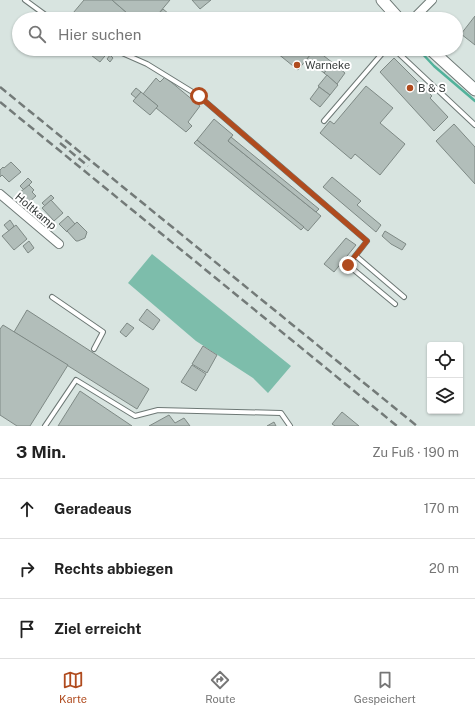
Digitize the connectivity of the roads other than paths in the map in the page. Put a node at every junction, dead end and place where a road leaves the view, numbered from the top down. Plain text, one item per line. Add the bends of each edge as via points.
1 (25, 0) edge
2 (382, 0) edge
3 (432, 0) edge
4 (41, 12) edge
5 (393, 12) edge
6 (420, 12) edge
7 (128, 56) edge
8 (380, 56) edge
9 (401, 56) edge
10 (438, 56) edge
11 (475, 90) edge
12 (324, 121) dead end
13 (475, 125) edge
14 (0, 194) edge
15 (59, 244) dead end
16 (356, 256) junction
17 (52, 297) dead end
18 (404, 297) dead end
19 (396, 304) dead end
20 (94, 349) dead end
21 (45, 426) edge
22 (290, 426) edge

1 - 4 lane
2 - 5 main road
3 - 6 street
7 - 16 lane via 147,64 199,96 367,241
8 - 12 lane
9 - 13 lane
10 - 11 main road
14 - 15 street, Holtkamp
16 - 18 lane
16 - 19 lane via 348,265
17 - 20 lane via 103,332
21 - 22 lane via 76,380 135,416 158,410 281,413

